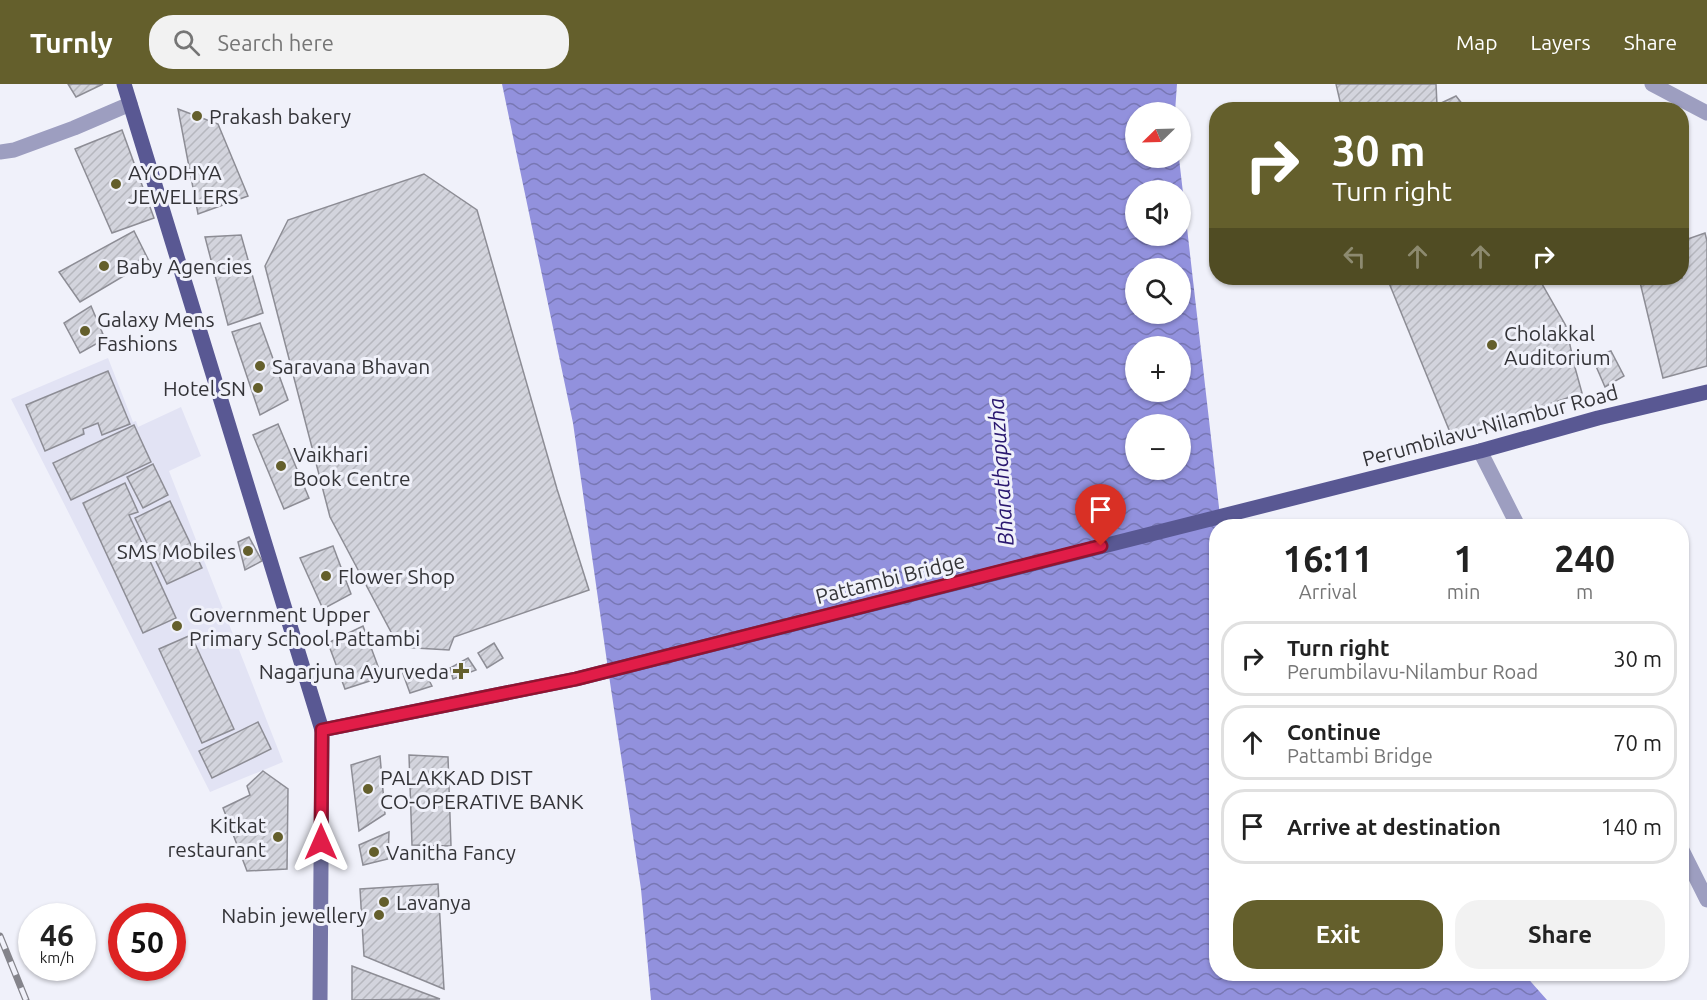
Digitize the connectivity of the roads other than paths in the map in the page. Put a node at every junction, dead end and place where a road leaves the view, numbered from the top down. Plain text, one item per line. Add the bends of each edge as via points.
1 (124, 84) edge
2 (1652, 84) edge
3 (1687, 102) edge
4 (1689, 103) edge
5 (130, 104) junction
6 (1707, 112) edge
7 (0, 153) edge
8 (1707, 392) edge
9 (1480, 451) junction
10 (1284, 500) joint
11 (1514, 519) edge
12 (322, 730) junction
13 (1689, 863) edge
14 (1707, 900) edge
15 (320, 1000) edge

1 - 5 main road
2 - 3 street
4 - 6 street
5 - 7 street
5 - 12 main road
8 - 9 main road, Perumbilavu-Nilambur Road
9 - 10 main road, Perumbilavu-Nilambur Road
9 - 11 street
10 - 12 main road, Pattambi Bridge via 576,679
12 - 15 main road
13 - 14 street

